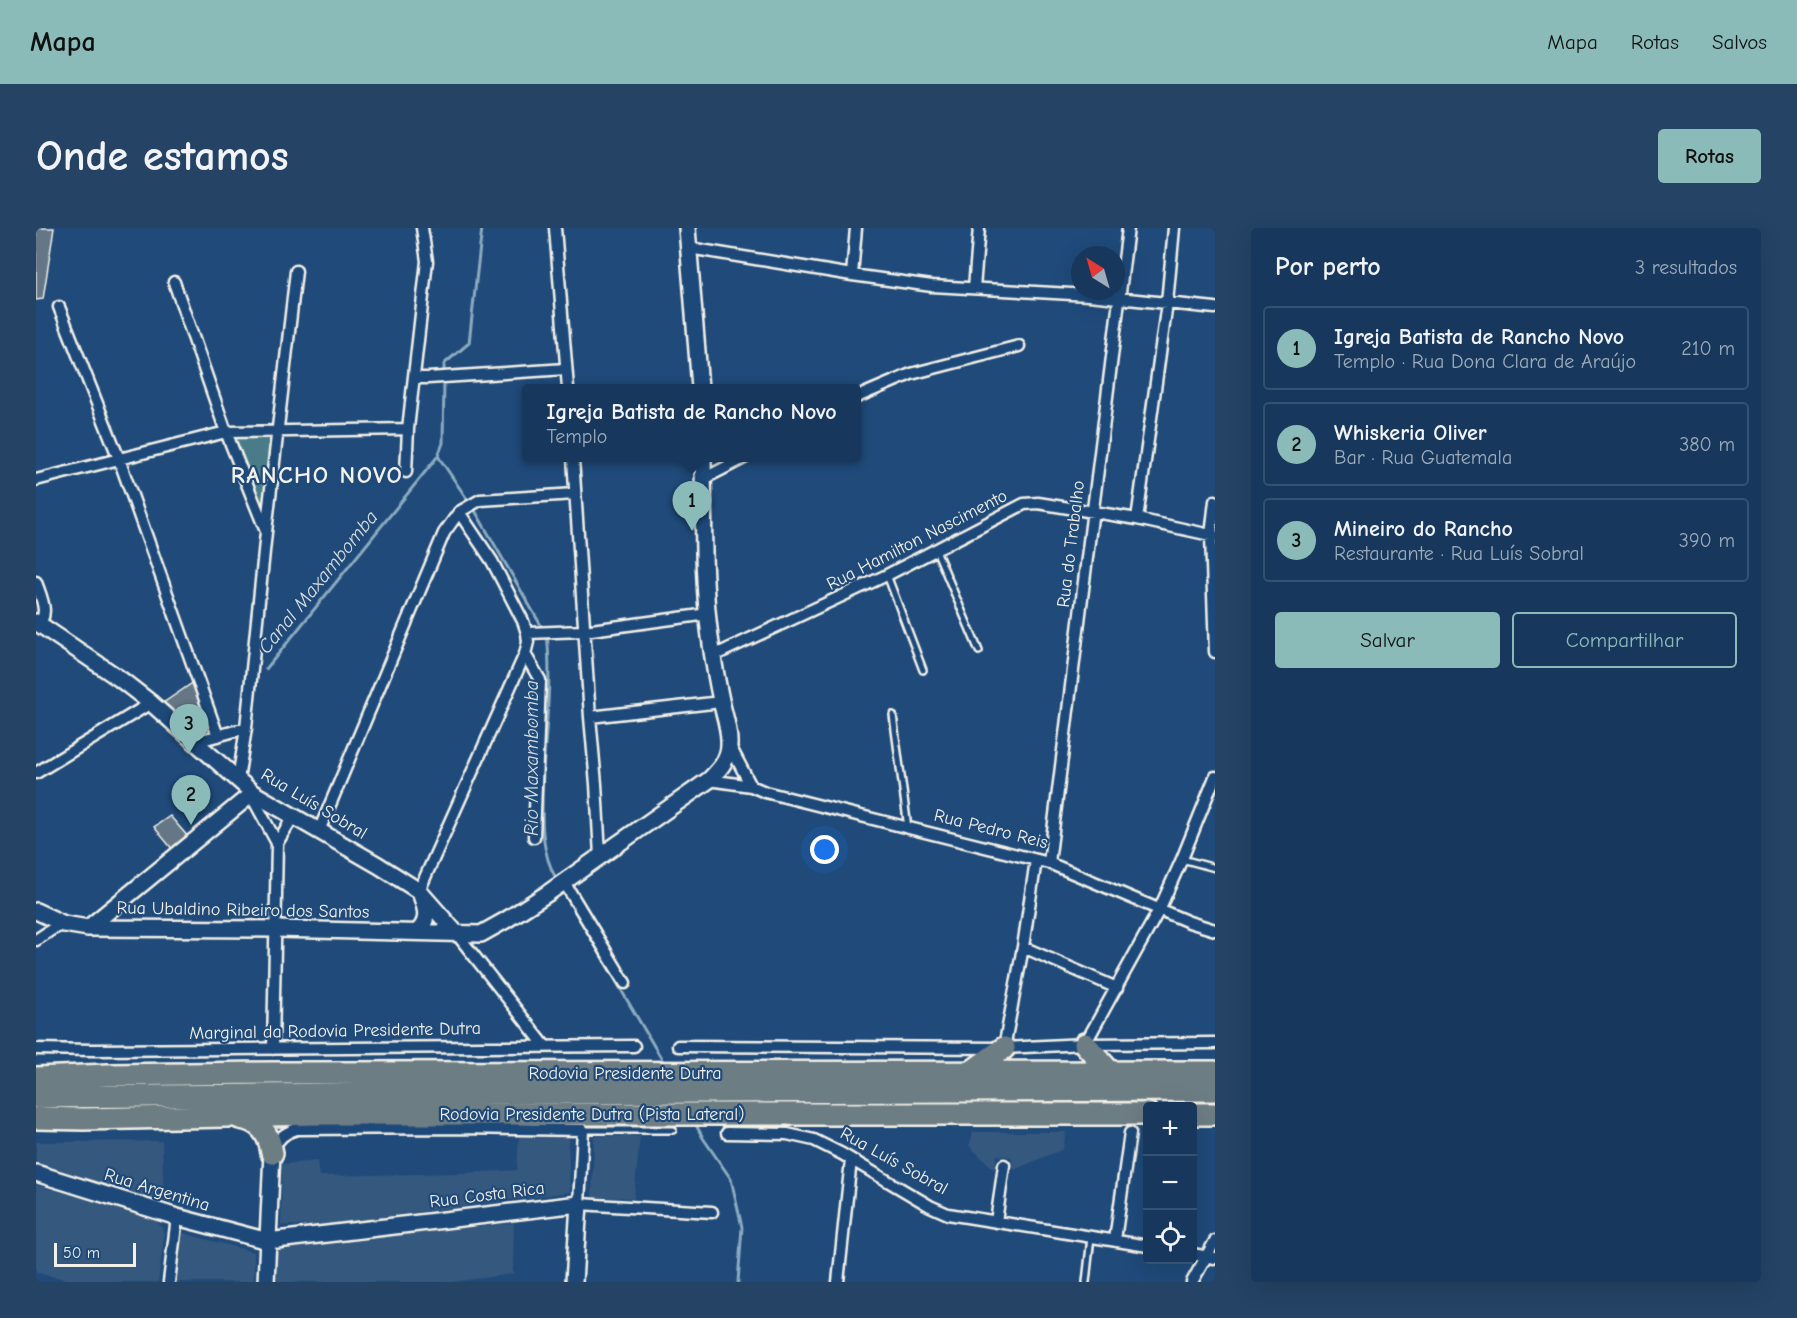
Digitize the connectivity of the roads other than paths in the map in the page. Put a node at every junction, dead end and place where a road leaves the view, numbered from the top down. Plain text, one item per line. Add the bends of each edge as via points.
1 (422, 228) edge
2 (555, 228) edge
3 (687, 228) edge
4 (856, 228) edge
5 (979, 228) edge
6 (1128, 228) edge
7 (1174, 228) edge
8 (689, 248) junction
9 (1125, 254) edge
10 (296, 271) dead end
11 (852, 275) junction
12 (174, 282) dead end
13 (974, 288) junction
14 (1071, 294) edge
15 (1125, 298) edge
16 (1120, 300) edge
17 (1167, 303) junction
18 (59, 307) dead end
19 (1215, 308) edge
20 (1019, 346) dead end
21 (566, 369) junction
22 (414, 378) junction
23 (568, 384) edge
24 (700, 384) edge
25 (861, 395) edge
26 (408, 429) junction
27 (278, 430) junction
28 (226, 432) junction
29 (119, 459) junction
30 (573, 462) edge
31 (703, 462) edge
32 (736, 462) edge
33 (406, 472) dead end
34 (703, 479) junction
35 (36, 480) edge
36 (575, 494) junction
37 (1215, 501) edge
38 (462, 511) junction
39 (1092, 512) junction
40 (1137, 519) junction
41 (266, 532) junction
42 (1213, 536) edge
43 (936, 550) junction
44 (887, 575) junction
45 (36, 582) edge
46 (708, 614) junction
47 (37, 624) edge
48 (584, 631) junction
49 (527, 633) junction
50 (980, 651) dead end
51 (1215, 652) edge
52 (525, 654) junction
53 (713, 656) junction
54 (923, 670) dead end
55 (721, 702) junction
56 (151, 703) junction
57 (892, 715) dead end
58 (590, 717) junction
59 (246, 728) junction
60 (218, 736) junction
61 (195, 742) junction
62 (729, 746) junction
63 (36, 773) edge
64 (1215, 777) edge
65 (238, 780) junction
66 (709, 780) junction
67 (751, 786) junction
68 (252, 794) junction
69 (293, 817) junction
70 (908, 828) junction
71 (319, 831) junction
72 (534, 837) dead end
73 (277, 843) junction
74 (600, 856) junction
75 (1182, 859) junction
76 (1036, 860) junction
77 (1049, 863) junction
78 (1215, 868) edge
79 (563, 882) junction
80 (419, 891) junction
81 (1159, 910) junction
82 (36, 911) edge
83 (64, 924) junction
84 (88, 928) junction
85 (275, 929) junction
86 (1215, 930) edge
87 (417, 932) junction
88 (456, 933) junction
89 (36, 940) edge
90 (1023, 947) junction
91 (625, 983) dead end
92 (1117, 988) junction
93 (1215, 1043) edge
94 (1085, 1044) junction
95 (545, 1046) junction
96 (634, 1046) dead end
97 (678, 1046) dead end
98 (273, 1048) junction
99 (1004, 1048) junction
100 (36, 1049) edge
101 (36, 1068) edge
102 (970, 1072) junction
103 (1110, 1072) junction
104 (1215, 1072) edge
105 (108, 1075) junction
106 (36, 1078) edge
107 (652, 1083) junction
108 (1215, 1090) edge
109 (36, 1097) edge
110 (1143, 1114) edge
111 (1197, 1114) edge
112 (1215, 1114) edge
113 (227, 1116) junction
114 (36, 1118) edge
115 (82, 1119) junction
116 (36, 1122) edge
117 (671, 1123) junction
118 (583, 1130) junction
119 (727, 1133) dead end
120 (1130, 1133) dead end
121 (272, 1154) junction
122 (851, 1160) junction
123 (1004, 1165) dead end
124 (36, 1173) edge
125 (579, 1204) junction
126 (712, 1212) dead end
127 (177, 1217) junction
128 (996, 1222) junction
129 (1091, 1237) junction
130 (1115, 1240) junction
131 (1215, 1240) edge
132 (268, 1242) junction
133 (1143, 1245) edge
134 (1210, 1257) edge
135 (169, 1282) edge
136 (266, 1282) edge
137 (574, 1282) edge
138 (838, 1282) edge
139 (1086, 1282) edge
140 (1192, 1282) edge

1 - 22 street via 427,261
2 - 21 street
3 - 8 main road
4 - 11 street
5 - 13 street
6 - 9 street, Rua do Trabalho
7 - 17 street
8 - 11 street
8 - 24 main road
10 - 27 street
11 - 13 street
12 - 28 street
13 - 14 street
15 - 17 street
16 - 39 street, Rua do Trabalho
17 - 19 street
17 - 40 street
18 - 29 street
20 - 25 street via 910,374
21 - 22 street
21 - 23 street
22 - 26 street
26 - 27 street
26 - 33 street
27 - 28 street
27 - 41 street
28 - 29 street
28 - 41 street
29 - 35 street
29 - 60 street
30 - 36 street
31 - 34 main road
32 - 34 street
34 - 46 main road
36 - 38 street via 480,500
36 - 48 street
37 - 42 street
38 - 49 street
38 - 71 street via 444,533
39 - 40 street, Rua Hamilton Nascimento
39 - 43 street, Rua Hamilton Nascimento via 1024,504
39 - 77 street, Rua do Trabalho
40 - 42 street, Rua Hamilton Nascimento
41 - 59 street
42 - 51 street
43 - 44 street, Rua Hamilton Nascimento
43 - 50 lane
44 - 53 street, Rua Hamilton Nascimento
44 - 54 lane
45 - 47 street via 44,610 44,619
46 - 48 street
46 - 53 main road
47 - 56 main road, Rua Luís Sobral
48 - 49 street
48 - 58 street
49 - 52 street
52 - 72 street via 540,680
52 - 80 street
53 - 55 main road
55 - 58 street
55 - 62 main road
56 - 61 main road, Rua Luís Sobral
56 - 63 street
57 - 70 lane
58 - 74 street
59 - 60 street
59 - 65 street
60 - 61 street
61 - 65 main road, Rua Luís Sobral
62 - 66 main road via 722,766
62 - 67 street
64 - 75 street
65 - 68 main road, Rua Luís Sobral
66 - 67 street, Rua Pedro Reis
66 - 74 main road
67 - 70 street, Rua Pedro Reis
68 - 69 main road, Rua Luís Sobral
68 - 73 street
68 - 84 main road
69 - 71 main road, Rua Luís Sobral
69 - 73 street
70 - 76 street, Rua Pedro Reis
71 - 80 main road, Rua Luís Sobral
73 - 85 street
74 - 79 main road
75 - 78 lane
75 - 81 street
76 - 77 street, Rua Pedro Reis
76 - 90 street
77 - 81 street, Rua Pedro Reis
79 - 88 main road via 489,931
79 - 91 street
80 - 87 main road via 427,917
80 - 88 main road, Rua Luís Sobral
81 - 86 street, Rua Pedro Reis
81 - 92 street
82 - 83 main road, Rua Ubaldino Ribeiro dos Santos
83 - 84 main road, Rua Ubaldino Ribeiro dos Santos
83 - 89 street
84 - 85 main road, Rua Ubaldino Ribeiro dos Santos
85 - 87 main road, Rua Ubaldino Ribeiro dos Santos
85 - 98 street
87 - 88 main road, Rua Ubaldino Ribeiro dos Santos
88 - 95 street, Rua Luís Sobral
90 - 92 street
90 - 99 street
92 - 94 street
93 - 94 street
94 - 99 street
94 - 103 highway
95 - 96 street, Marginal da Rodovia Presidente Dutra
95 - 98 street, Marginal da Rodovia Presidente Dutra
97 - 99 street
98 - 100 street, Marginal da Rodovia Presidente Dutra
99 - 102 highway
101 - 105 highway
102 - 103 highway, Rodovia Presidente Dutra
102 - 107 highway, Rodovia Presidente Dutra via 692,1073
103 - 104 highway, Rodovia Presidente Dutra
105 - 106 highway, Rodovia Presidente Dutra
105 - 107 highway, Rodovia Presidente Dutra via 273,1073
107 - 108 highway, Rodovia Presidente Dutra via 707,1092
107 - 109 highway, Rodovia Presidente Dutra
110 - 117 highway, Rodovia Presidente Dutra (Pista Lateral) via 708,1114
111 - 112 highway
113 - 115 highway, Rodovia Presidente Dutra (Pista Lateral)
113 - 117 highway, Rodovia Presidente Dutra (Pista Lateral) via 317,1114
113 - 121 highway via 261,1126 269,1138
114 - 115 highway, Rodovia Presidente Dutra (Pista Lateral)
115 - 116 highway
117 - 118 lane
118 - 121 street via 297,1129 280,1138
118 - 125 street
119 - 122 street, Rua Luís Sobral via 797,1135 824,1144
120 - 130 street
121 - 132 main road
122 - 128 street, Rua Luís Sobral via 941,1211
122 - 138 street
123 - 128 street
124 - 127 main road, Rua Argentina
125 - 126 street, Rua Costa Rica
125 - 132 main road, Rua Costa Rica
125 - 137 main road
127 - 132 main road, Rua Argentina
127 - 135 street
128 - 129 street, Rua Luís Sobral
129 - 130 street, Rua Luís Sobral
129 - 139 lane
130 - 133 street, Rua Luís Sobral
131 - 134 street
132 - 136 main road
134 - 140 street

